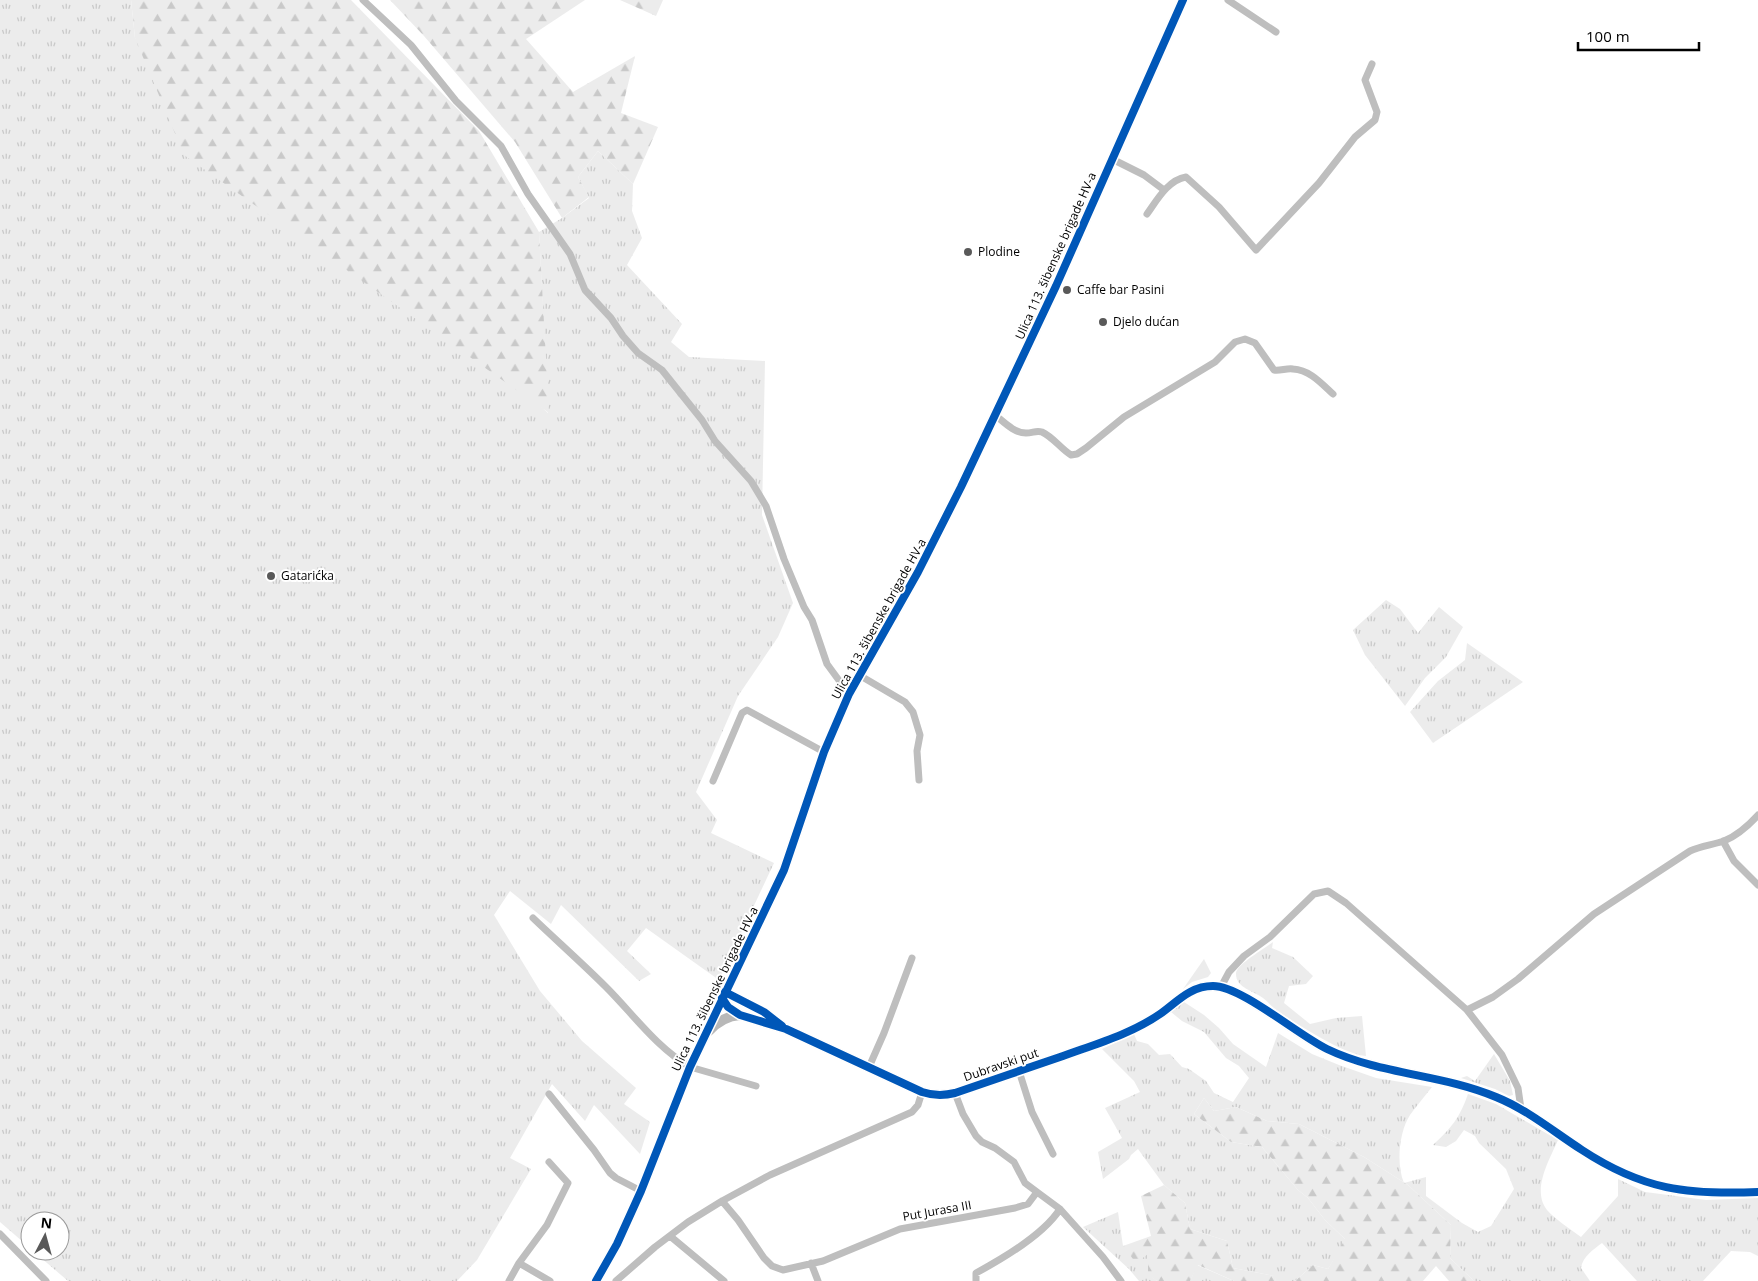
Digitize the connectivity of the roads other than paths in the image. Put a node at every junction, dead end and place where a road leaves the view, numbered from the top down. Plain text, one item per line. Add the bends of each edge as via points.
1 (363, 0) edge
2 (1183, 0) edge
3 (1228, 0) edge
4 (1276, 32) dead end
5 (1372, 64) dead end
6 (1112, 158) junction
7 (1164, 190) junction
8 (1147, 214) dead end
9 (1333, 394) dead end
10 (995, 415) junction
11 (859, 675) junction
12 (849, 694) junction
13 (824, 752) junction
14 (919, 780) dead end
15 (713, 781) dead end
16 (1758, 815) edge
17 (1723, 841) junction
18 (1758, 885) edge
19 (532, 918) dead end
20 (912, 958) dead end
21 (1220, 987) junction
22 (724, 995) junction
23 (1467, 1010) junction
24 (740, 1015) junction
25 (786, 1029) junction
26 (705, 1035) junction
27 (690, 1066) junction
28 (869, 1067) junction
29 (1019, 1071) junction
30 (756, 1086) dead end
31 (922, 1092) junction
32 (955, 1093) junction
33 (549, 1094) dead end
34 (1520, 1109) junction
35 (1053, 1154) dead end
36 (549, 1162) dead end
37 (641, 1191) junction
38 (1037, 1192) junction
39 (1758, 1192) edge
40 (722, 1201) junction
41 (1060, 1209) junction
42 (0, 1234) edge
43 (670, 1236) junction
44 (519, 1263) junction
45 (811, 1263) junction
46 (46, 1281) edge
47 (509, 1281) edge
48 (550, 1281) edge
49 (596, 1281) edge
50 (616, 1281) edge
51 (724, 1281) edge
52 (818, 1281) edge
53 (976, 1281) edge
54 (1121, 1281) edge

1 - 12 street via 411,45 456,100 501,146 528,194 570,254 585,290 612,318 638,353 662,370 715,441 751,481 766,506 827,664
2 - 6 main road, Ulica 113. šibenske brigade HV-a
3 - 4 street
5 - 7 street via 1365,80 1378,112 1375,120 1355,137 1319,184 1256,250 1219,207 1186,176
6 - 7 street
6 - 10 main road, Ulica 113. šibenske brigade HV-a
7 - 8 street
9 - 10 street via 1301,370 1274,370 1255,343 1245,339 1235,342 1214,362 1124,417 1077,454 1065,452 1044,433 1016,431
10 - 11 main road, Ulica 113. šibenske brigade HV-a via 918,572
11 - 12 main road, Ulica 113. šibenske brigade HV-a
11 - 14 street via 905,702 914,712 920,734 917,751
12 - 13 main road, Ulica 113. šibenske brigade HV-a
13 - 15 street via 747,710 742,713
13 - 22 main road, Ulica 113. šibenske brigade HV-a via 784,870
16 - 17 street via 1745,828
17 - 18 street via 1734,861
17 - 23 street via 1690,851 1594,914 1518,979
19 - 27 street, Ulica 113. šibenske brigade HV-a via 668,1051
20 - 28 street
21 - 23 street via 1244,956 1270,937 1314,894 1328,891 1346,903
21 - 29 main road, Dubravski put via 1206,986 1190,991 1160,1014 1115,1038
21 - 34 main road via 1238,994 1312,1042 1339,1055 1371,1066 1471,1087
22 - 24 main road, Dubravski put via 728,1007
22 - 25 main road, Dubravski put via 764,1012
22 - 26 main road, Ulica 113. šibenske brigade HV-a
23 - 34 street via 1502,1055 1518,1088
24 - 25 main road, Dubravski put
24 - 26 main road via 717,1023
25 - 28 main road, Dubravski put
26 - 27 main road, Ulica 113. šibenske brigade HV-a
27 - 30 street, Ulica 113. šibenske brigade HV-a
27 - 37 main road, Ulica 113. šibenske brigade HV-a
28 - 31 main road, Dubravski put
29 - 32 main road, Dubravski put
29 - 35 street via 1032,1112
31 - 32 main road, Dubravski put via 931,1095
31 - 40 street via 912,1112 770,1175
32 - 38 street via 976,1136 1014,1162 1026,1184
33 - 37 street via 610,1173
34 - 39 main road via 1628,1176 1654,1185 1702,1193
36 - 44 street via 568,1183 547,1225
37 - 49 main road, Ulica 113. šibenske brigade HV-a via 618,1244
38 - 41 street
38 - 45 street, Put Jurasa III via 1028,1204 900,1229
40 - 43 street
40 - 45 street, Put Jurasa III via 772,1266 783,1270
41 - 53 street via 1052,1220 1004,1258 976,1273
41 - 54 street
42 - 46 street
43 - 50 street
43 - 51 street
44 - 47 street
44 - 48 street
45 - 52 street

